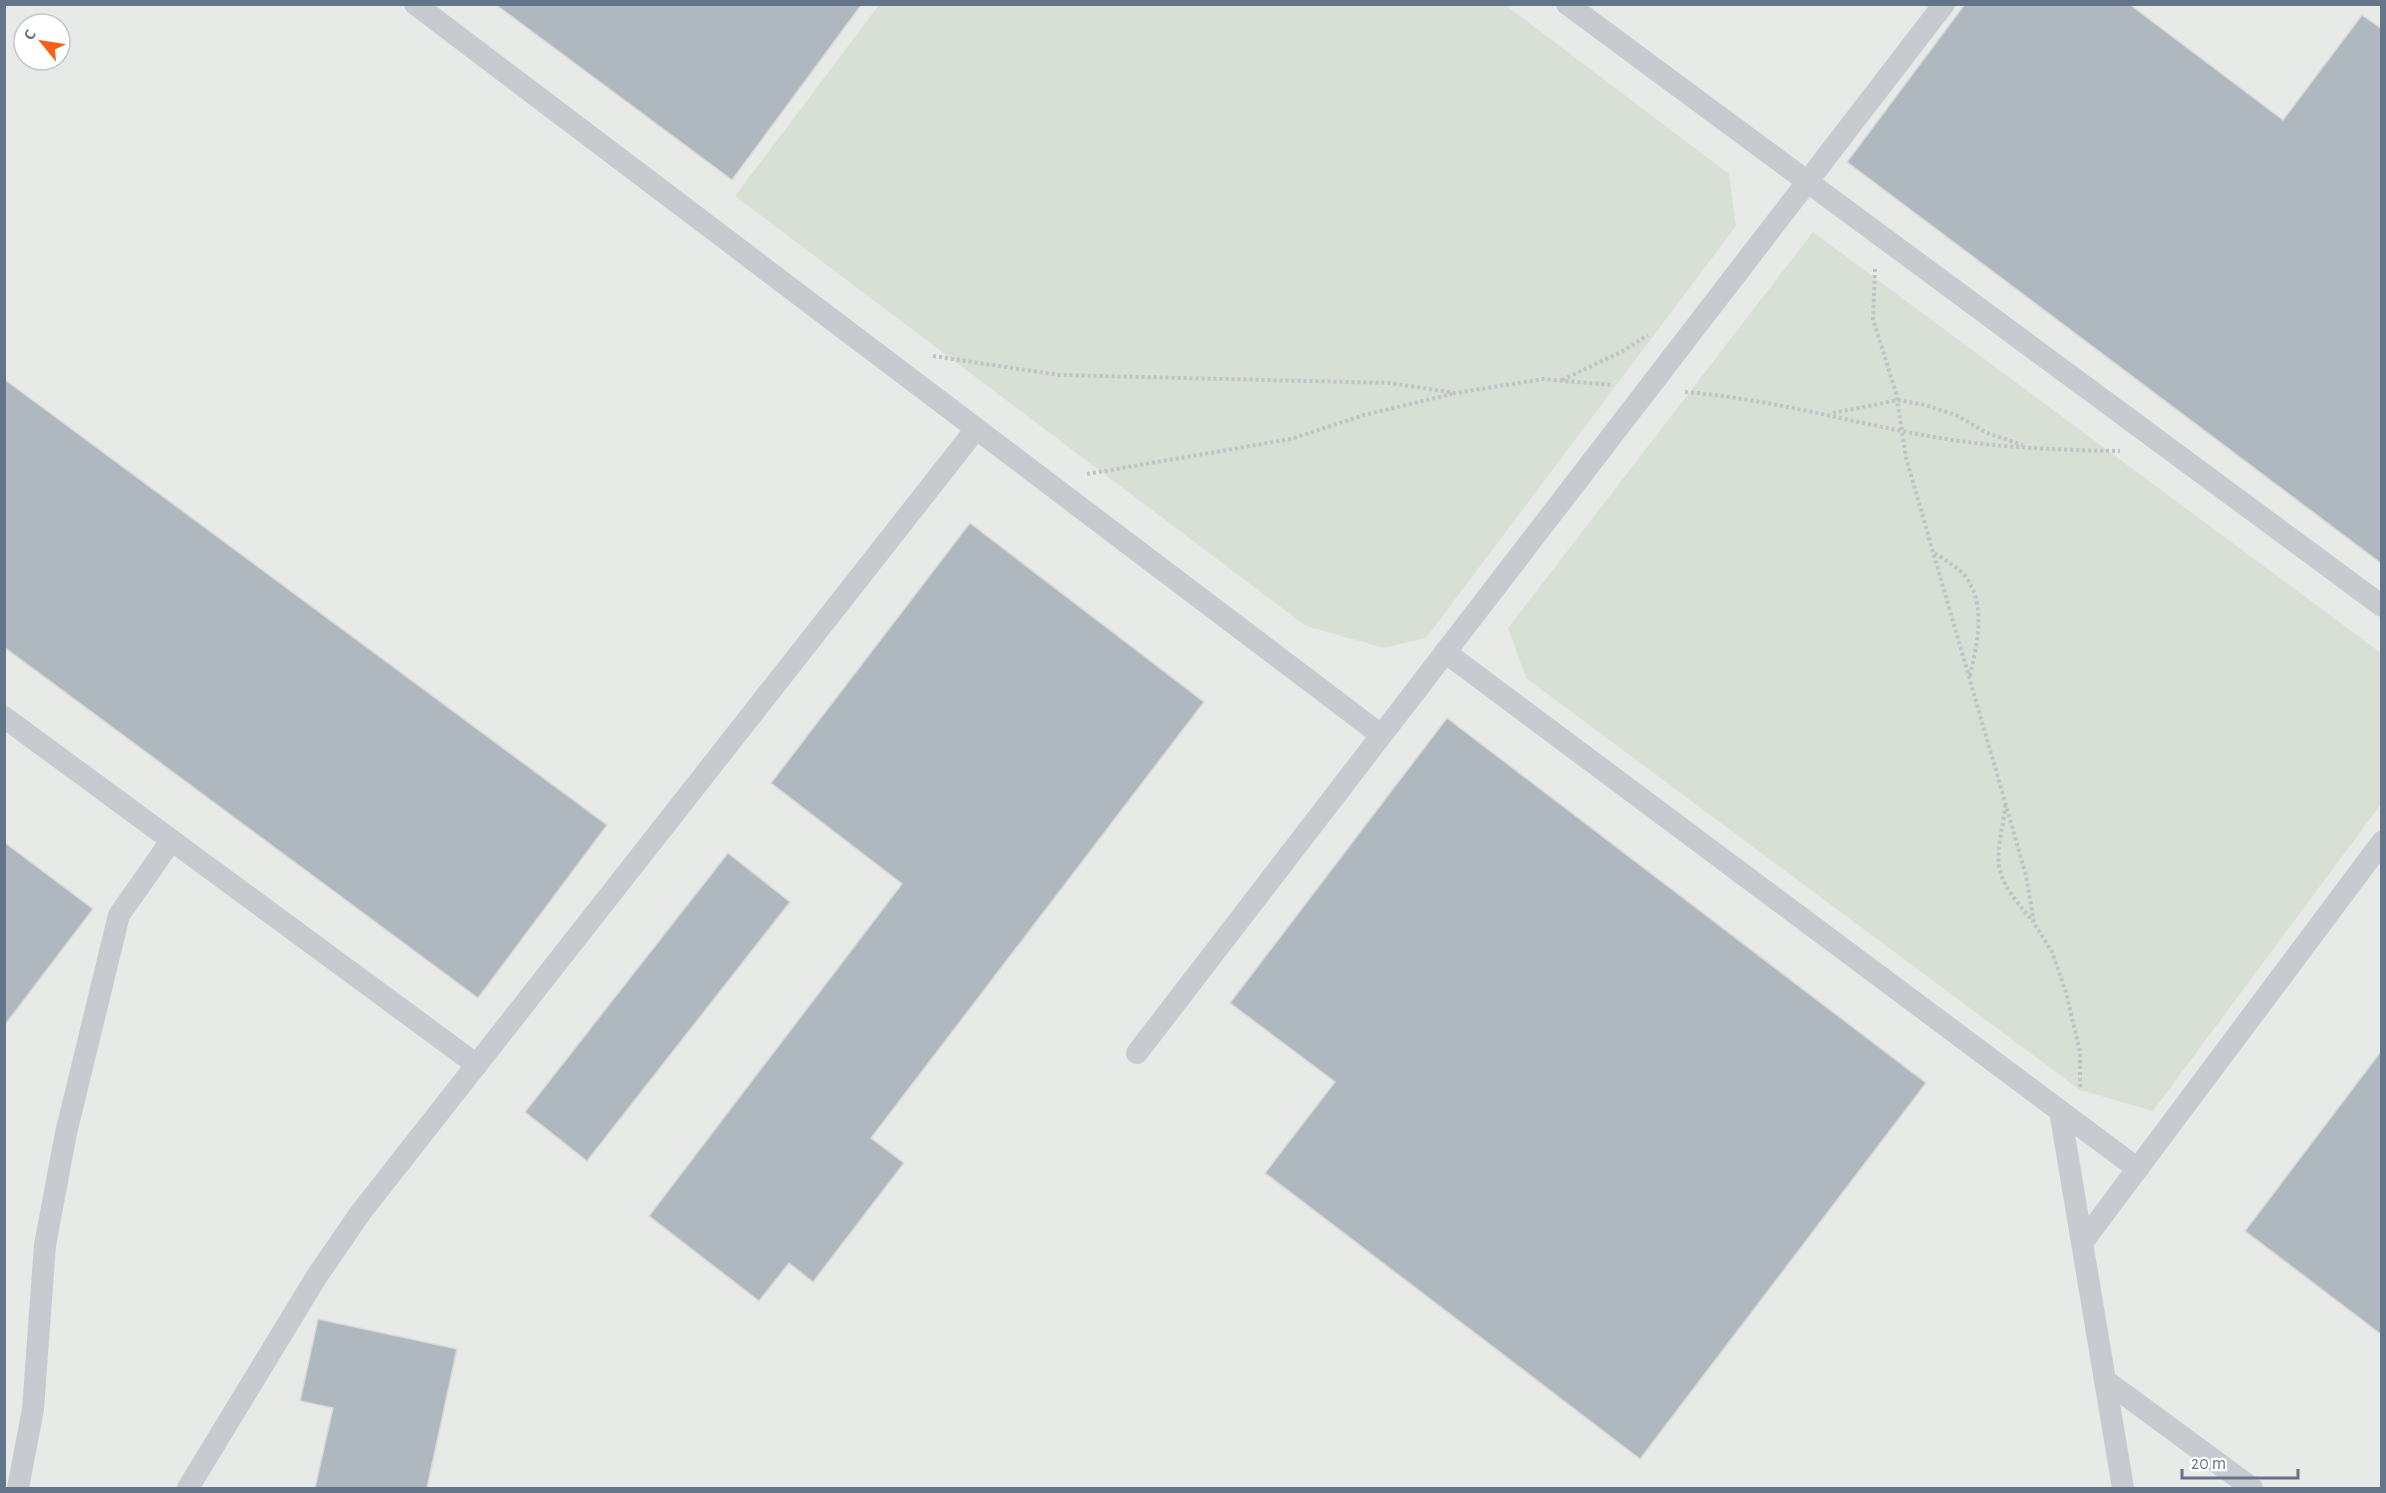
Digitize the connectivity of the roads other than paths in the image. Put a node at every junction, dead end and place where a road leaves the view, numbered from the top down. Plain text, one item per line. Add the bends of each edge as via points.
1 (415, 4) edge
2 (1568, 4) edge
3 (1944, 4) edge
4 (1808, 182) junction
5 (976, 429) junction
6 (2382, 606) edge
7 (1445, 652) junction
8 (4, 717) edge
9 (1381, 735) junction
10 (171, 841) junction
11 (2382, 843) edge
12 (1137, 1053) dead end
13 (477, 1065) junction
14 (2060, 1111) junction
15 (2138, 1169) junction
16 (2082, 1243) junction
17 (2105, 1380) junction
18 (18, 1488) edge
19 (188, 1488) edge
20 (2123, 1488) edge
21 (2252, 1488) edge

1 - 5 lane
2 - 4 lane
3 - 4 lane
4 - 6 lane
4 - 7 lane
5 - 9 lane
5 - 13 lane
7 - 9 lane
7 - 14 lane
8 - 10 lane
9 - 12 lane
10 - 13 lane
10 - 18 lane via 119,915 66,1133 45,1245 33,1409
11 - 15 lane
13 - 19 lane via 361,1212 317,1276
14 - 15 lane
14 - 16 lane
15 - 16 lane
16 - 17 lane
17 - 20 lane
17 - 21 lane

